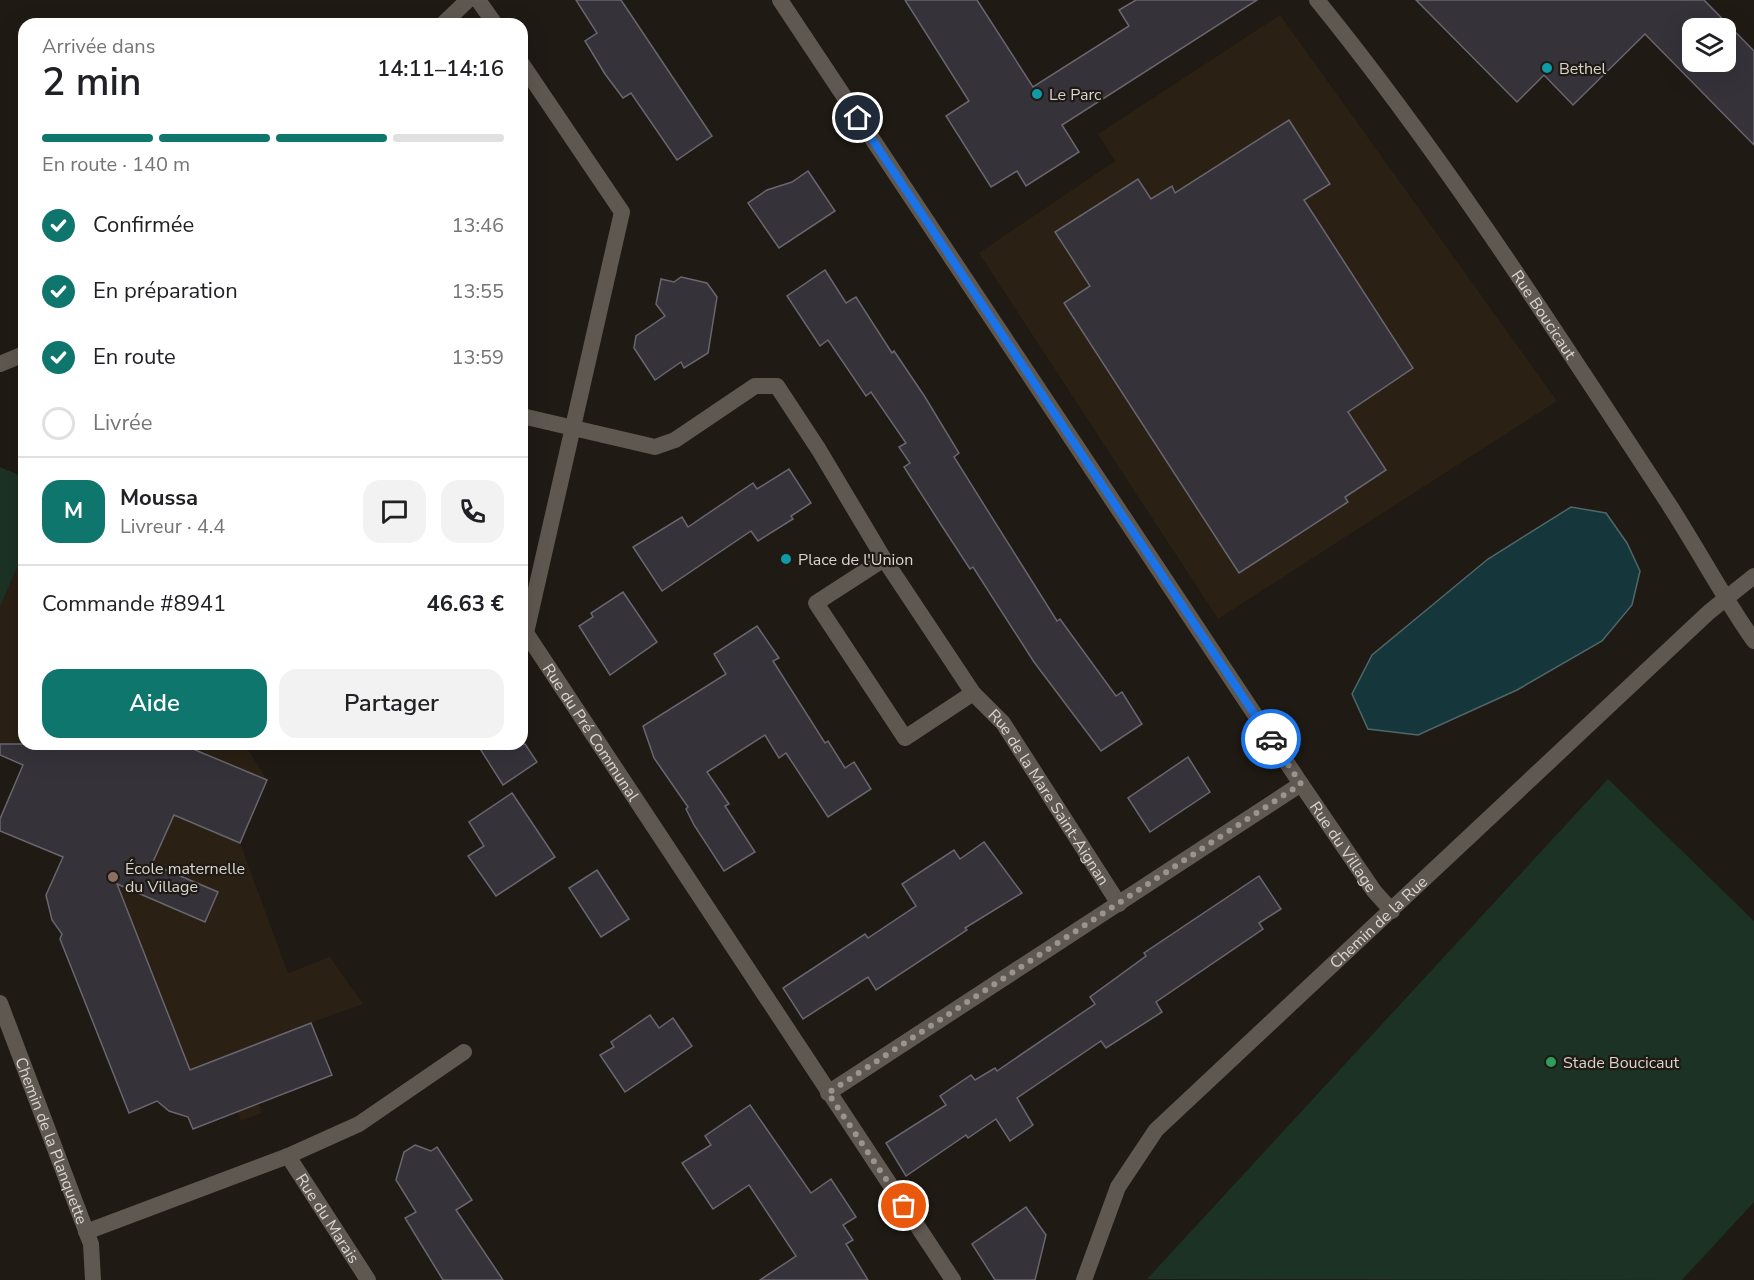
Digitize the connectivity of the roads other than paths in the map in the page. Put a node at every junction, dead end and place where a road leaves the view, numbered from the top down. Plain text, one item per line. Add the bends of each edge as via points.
1 (468, 0) edge
2 (478, 0) edge
3 (780, 0) edge
4 (1317, 0) edge
5 (449, 18) edge
6 (491, 18) edge
7 (528, 73) edge
8 (18, 356) edge
9 (0, 364) edge
10 (528, 417) edge
11 (574, 426) junction
12 (884, 559) junction
13 (1754, 576) edge
14 (1725, 600) junction
15 (528, 624) edge
16 (528, 636) edge
17 (1754, 641) edge
18 (974, 693) junction
19 (1301, 784) junction
20 (1119, 903) junction
21 (1392, 910) junction
22 (0, 1003) edge
23 (464, 1052) dead end
24 (828, 1093) junction
25 (288, 1156) junction
26 (86, 1232) junction
27 (93, 1280) edge
28 (368, 1280) edge
29 (953, 1280) edge
30 (1084, 1280) edge

1 - 5 street
2 - 6 street
3 - 19 street, Rue du Village
4 - 14 street, Rue Boucicaut via 1362,56 1486,232 1672,509
7 - 11 street, Rue du Pré Communal via 622,212
8 - 9 street
10 - 11 street, Rue de la Mare Saint-Aignan
11 - 12 street, Rue de la Mare Saint-Aignan via 655,447 675,440 756,386 777,386
11 - 15 street, Rue du Pré Communal
12 - 18 street, Rue de la Mare Saint-Aignan
12 - 18 street, Rue de la Mare Saint-Aignan via 816,603 905,738
13 - 14 street, Chemin de la Rue
14 - 17 street, Rue Boucicaut
14 - 21 street, Chemin de la Rue
16 - 24 street, Rue du Pré Communal
18 - 20 street, Rue de la Mare Saint-Aignan via 1003,723
19 - 20 street
19 - 21 street, Rue du Village via 1374,891
20 - 24 street
21 - 30 street, Chemin de la Rue via 1156,1130 1118,1187
22 - 26 street, Chemin de la Planquette
23 - 25 street via 360,1124
24 - 29 street, Rue du Pré Communal
25 - 26 street
25 - 28 street, Rue du Marais
26 - 27 street, Chemin de la Planquette

